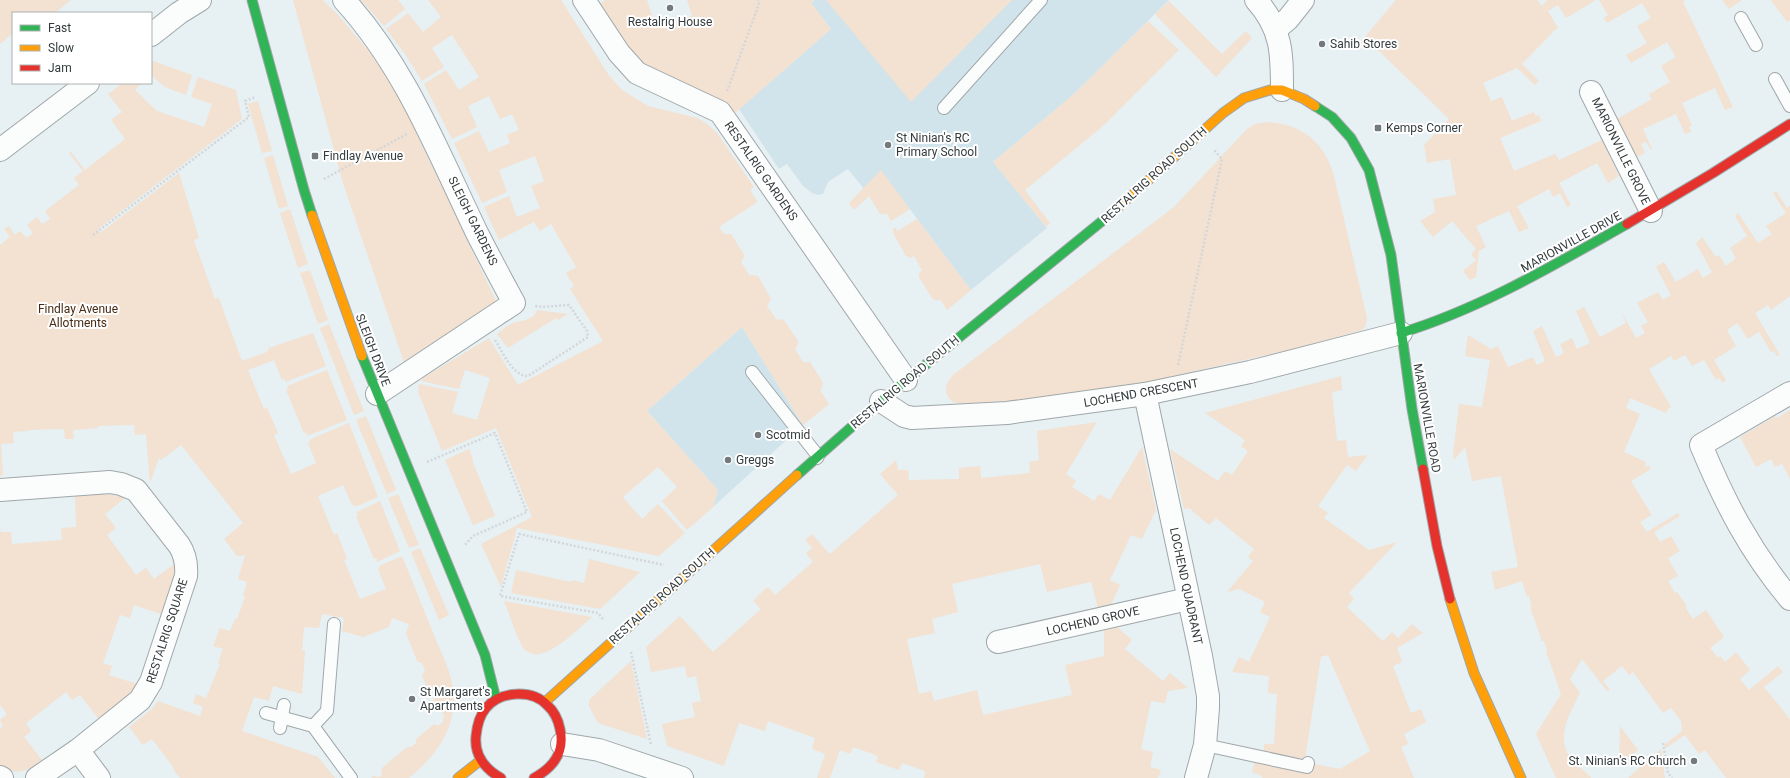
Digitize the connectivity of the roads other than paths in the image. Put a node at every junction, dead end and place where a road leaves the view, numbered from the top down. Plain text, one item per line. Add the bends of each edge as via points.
1 (200, 0) edge
2 (252, 0) edge
3 (344, 0) edge
4 (584, 0) edge
5 (1041, 0) edge
6 (1256, 0) edge
7 (1303, 0) edge
8 (1741, 18) dead end
9 (1276, 29) junction
10 (152, 34) edge
11 (1756, 45) dead end
12 (1775, 79) dead end
13 (87, 84) edge
14 (1282, 90) junction
15 (1591, 92) dead end
16 (1790, 106) edge
17 (944, 108) dead end
18 (1790, 124) edge
19 (0, 150) edge
20 (1651, 211) junction
21 (1401, 333) junction
22 (752, 372) dead end
23 (906, 380) junction
24 (1790, 393) edge
25 (377, 394) junction
26 (1145, 394) junction
27 (881, 401) junction
28 (816, 458) junction
29 (0, 490) edge
30 (1790, 599) edge
31 (1188, 600) junction
32 (334, 624) dead end
33 (998, 642) dead end
34 (496, 699) junction
35 (545, 702) junction
36 (284, 705) dead end
37 (266, 713) dead end
38 (281, 723) junction
39 (313, 726) junction
40 (562, 744) junction
41 (1205, 745) junction
42 (78, 750) junction
43 (481, 760) junction
44 (1308, 762) dead end
45 (37, 778) edge
46 (99, 778) edge
47 (352, 778) edge
48 (458, 778) edge
49 (501, 778) edge
50 (534, 778) edge
51 (682, 778) edge
52 (1196, 778) edge
53 (1521, 778) edge

1 - 10 street
2 - 25 street, SLEIGH DRIVE via 304,190 349,322
3 - 25 street, SLEIGH GARDENS via 387,54 425,124 514,303
4 - 23 street, RESTALRIG GARDENS via 619,53 637,73 720,112
5 - 17 lane
6 - 9 street via 1267,12
7 - 9 street
8 - 11 lane
9 - 14 street via 1281,47
12 - 16 lane
13 - 19 street
14 - 21 street, MARIONVILLE ROAD via 1304,99 1332,117 1351,138 1361,155 1375,190 1391,255
14 - 23 street, RESTALRIG ROAD SOUTH via 1270,90 1244,98 1222,114 1122,205
15 - 20 street, MARIONVILLE GROVE
18 - 20 street, MARIONVILLE DRIVE
20 - 21 street, MARIONVILLE DRIVE via 1506,292 1453,316
21 - 26 street, LOCHEND CRESCENT via 1250,372
21 - 53 street, MARIONVILLE ROAD via 1437,546 1455,619 1474,673
22 - 28 lane via 818,456
23 - 27 street, RESTALRIG ROAD SOUTH
24 - 30 street via 1701,446 1745,538
25 - 34 street, SLEIGH DRIVE via 485,655
26 - 27 street, LOCHEND CRESCENT via 1007,413 919,419 904,416
26 - 31 street, LOCHEND QUADRANT
27 - 28 street, RESTALRIG ROAD SOUTH
28 - 35 street, RESTALRIG ROAD SOUTH
29 - 42 street, RESTALRIG SQUARE via 110,482 128,486 138,493 185,558 186,576 152,682 144,696
31 - 33 street, LOCHEND GROVE
31 - 41 street, LOCHEND QUADRANT via 1208,696
32 - 39 lane via 326,661 327,711
34 - 35 street via 513,694 530,694
34 - 43 street via 478,720 474,733
35 - 40 street via 556,714 562,728
36 - 38 lane
37 - 38 lane
38 - 39 lane
39 - 47 lane
40 - 50 street via 557,760 546,773
40 - 51 street via 599,750
41 - 44 lane via 1307,767
41 - 52 street, LOCHEND QUADRANT
42 - 45 street, RESTALRIG SQUARE
42 - 46 street
43 - 48 street
43 - 49 street via 489,770

